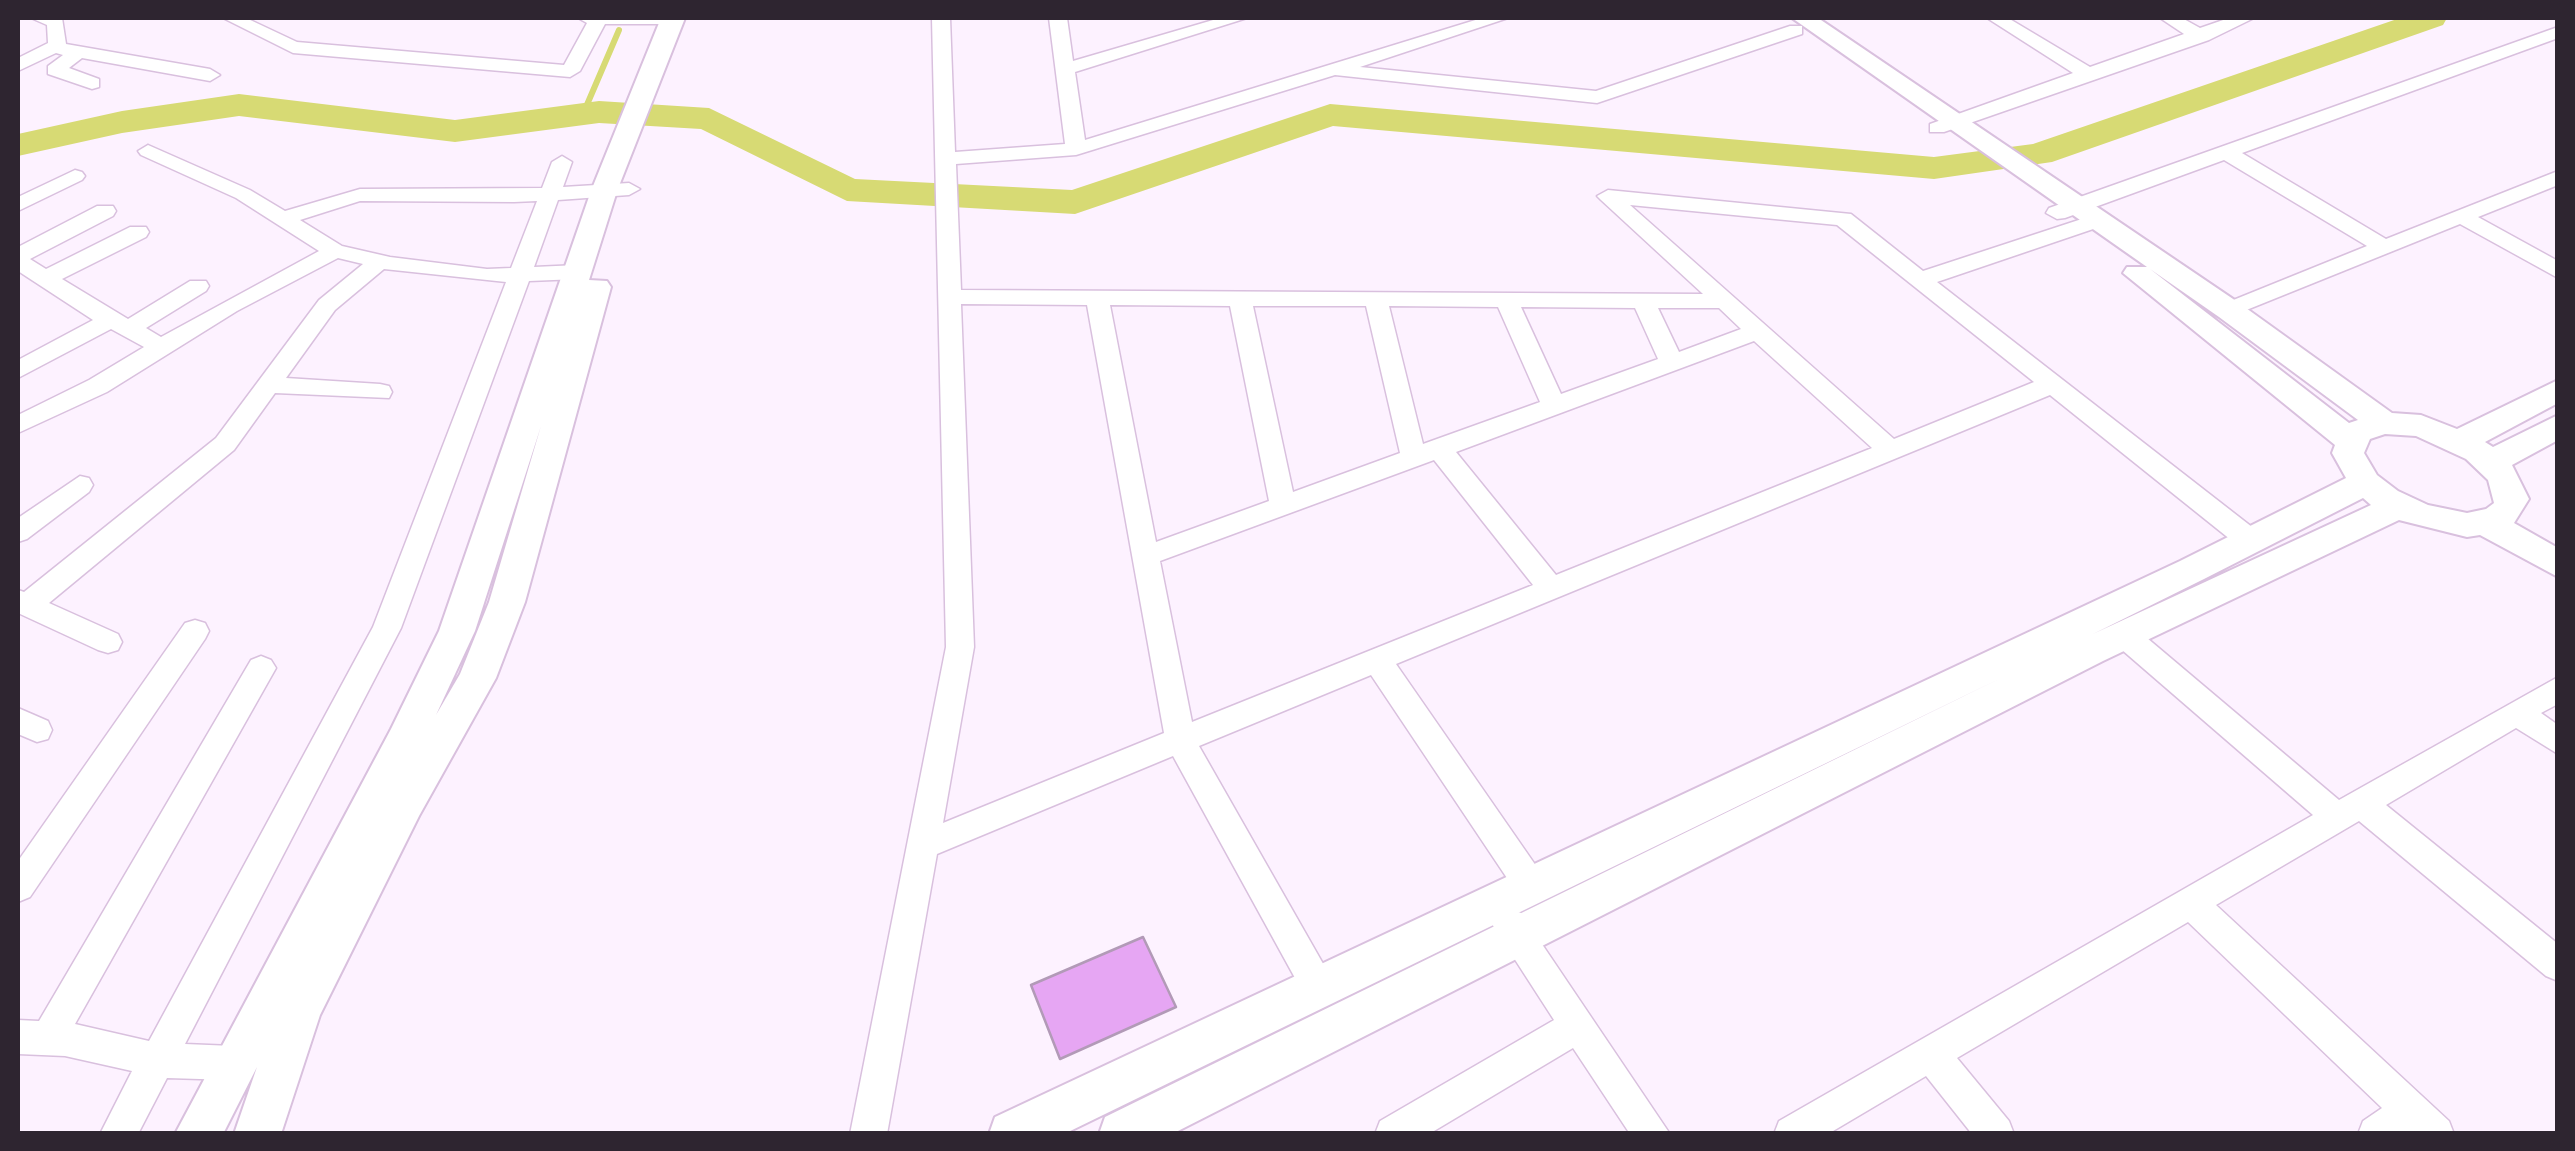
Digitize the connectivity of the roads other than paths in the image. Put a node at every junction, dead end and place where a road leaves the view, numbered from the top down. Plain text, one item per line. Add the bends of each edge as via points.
1 (41, 18) edge
2 (232, 18) edge
3 (587, 18) edge
4 (598, 18) edge
5 (679, 18) edge
6 (941, 18) edge
7 (1058, 18) edge
8 (1238, 18) edge
9 (1422, 18) edge
10 (1500, 18) edge
11 (1996, 18) edge
12 (2170, 18) edge
13 (2245, 18) edge
14 (1792, 22) edge
15 (18, 28) edge
16 (2558, 32) edge
17 (1442, 35) junction
18 (2202, 36) junction
19 (56, 46) junction
20 (79, 51) junction
21 (18, 65) edge
22 (1065, 69) junction
23 (1330, 70) junction
24 (2088, 74) junction
25 (210, 76) dead end
26 (92, 83) dead end
27 (1950, 128) junction
28 (1076, 150) junction
29 (148, 151) dead end
30 (2226, 152) junction
31 (562, 162) dead end
32 (946, 162) junction
33 (75, 176) dead end
34 (2558, 177) edge
35 (616, 190) junction
36 (551, 194) junction
37 (18, 206) edge
38 (105, 211) dead end
39 (2069, 211) junction
40 (2461, 216) junction
41 (285, 219) junction
42 (138, 232) dead end
43 (2384, 248) junction
44 (335, 251) junction
45 (18, 259) edge
46 (379, 262) junction
47 (2558, 271) edge
48 (578, 272) junction
49 (522, 274) junction
50 (43, 280) junction
51 (1922, 280) junction
52 (198, 286) dead end
53 (951, 297) junction
54 (1097, 298) junction
55 (1240, 298) junction
56 (1376, 299) junction
57 (1506, 300) junction
58 (1642, 300) junction
59 (1724, 300) junction
60 (2229, 310) junction
61 (119, 324) junction
62 (1758, 331) junction
63 (162, 347) junction
64 (1672, 363) junction
65 (18, 370) edge
66 (2053, 384) junction
67 (272, 385) junction
68 (2558, 390) edge
69 (380, 392) dead end
70 (1554, 406) junction
71 (2384, 423) junction
72 (18, 425) edge
73 (2558, 426) edge
74 (2350, 440) junction
75 (2460, 441) junction
76 (1890, 450) junction
77 (1426, 453) junction
78 (2491, 462) junction
79 (2365, 483) junction
80 (80, 485) dead end
81 (1283, 506) junction
82 (2398, 506) junction
83 (2498, 516) junction
84 (18, 532) edge
85 (2558, 538) edge
86 (2251, 541) junction
87 (1146, 556) junction
88 (2558, 564) edge
89 (1552, 588) junction
90 (22, 603) edge
91 (196, 631) dead end
92 (2124, 635) junction
93 (108, 642) dead end
94 (1378, 660) junction
95 (261, 668) dead end
96 (2558, 689) edge
97 (2517, 712) junction
98 (1180, 740) junction
99 (2558, 742) edge
100 (2349, 810) junction
101 (923, 846) junction
102 (1531, 886) junction
103 (18, 887) edge
104 (2190, 902) junction
105 (1506, 919) junction
106 (2558, 965) edge
107 (1318, 987) junction
108 (1578, 1025) junction
109 (32, 1038) edge
110 (1930, 1053) junction
111 (158, 1060) junction
112 (233, 1062) junction
113 (2423, 1122) edge
114 (118, 1134) edge
115 (198, 1134) edge
116 (257, 1134) edge
117 (868, 1134) edge
118 (1012, 1134) edge
119 (1122, 1134) edge
120 (1393, 1134) edge
121 (1652, 1134) edge
122 (1792, 1134) edge
123 (1996, 1134) edge
124 (2376, 1134) edge

1 - 15 street
1 - 19 street via 56,22
2 - 4 street via 294,47 331,53 570,70
3 - 4 street
4 - 5 street
5 - 35 street
6 - 32 street
7 - 22 street
8 - 22 street
9 - 17 street
10 - 17 street
11 - 24 street
12 - 18 street
13 - 18 street
14 - 23 street via 1597,96
14 - 27 street
16 - 30 street
17 - 23 street
18 - 24 street
19 - 20 street
19 - 21 street
20 - 25 street
20 - 26 street via 55,70
22 - 28 street
23 - 28 street
24 - 27 street
27 - 39 street
28 - 32 street
29 - 41 street
30 - 39 street
30 - 43 street
31 - 36 street
32 - 53 street
33 - 37 street
34 - 40 street
35 - 36 street
35 - 48 street
35 - 116 street via 501,617 477,678 300,1009
36 - 41 street via 360,195
36 - 49 street
38 - 45 street
39 - 51 street
39 - 60 street
39 - 74 street
40 - 43 street
40 - 47 street
41 - 44 street
42 - 50 street
43 - 60 street
44 - 46 street
44 - 63 street
45 - 50 street
46 - 49 street
46 - 67 street via 327,305
48 - 49 street
48 - 112 street via 458,632
49 - 111 street via 387,628
50 - 61 street
51 - 59 street via 1843,219 1608,196
51 - 66 street
52 - 61 street
53 - 54 street
53 - 101 street via 960,646
54 - 55 street
54 - 87 street
55 - 56 street
55 - 81 street
56 - 57 street
56 - 77 street
57 - 58 street
57 - 70 street
58 - 59 street
58 - 64 street
59 - 62 street
60 - 71 street
61 - 63 street
61 - 65 street
62 - 64 street
62 - 76 street
63 - 72 street
64 - 70 street
66 - 76 street
66 - 86 street
67 - 69 street
67 - 90 street via 225,444
68 - 75 street
70 - 77 street
71 - 74 street
71 - 75 street via 2421,426
73 - 78 street
74 - 79 street via 2353,468
75 - 78 street
76 - 89 street
77 - 81 street
77 - 89 street
78 - 83 street via 2509,487
79 - 82 street
79 - 86 street
80 - 84 street
81 - 87 street
82 - 83 street via 2445,522
82 - 92 street
83 - 85 street
83 - 88 street
86 - 102 street
87 - 98 street
89 - 94 street
90 - 93 street
91 - 103 street
92 - 100 street
92 - 105 street
94 - 98 street
94 - 102 street
95 - 109 street
96 - 97 street
97 - 99 street
97 - 100 street
98 - 101 street
98 - 107 street
100 - 104 street
100 - 106 street
101 - 117 street
102 - 105 street
104 - 110 street
104 - 113 street
105 - 107 street
105 - 108 street
105 - 119 street
107 - 118 street
108 - 120 street
108 - 121 street
109 - 111 street
110 - 122 street
110 - 123 street
111 - 112 street
111 - 114 street
112 - 115 street
113 - 124 street

